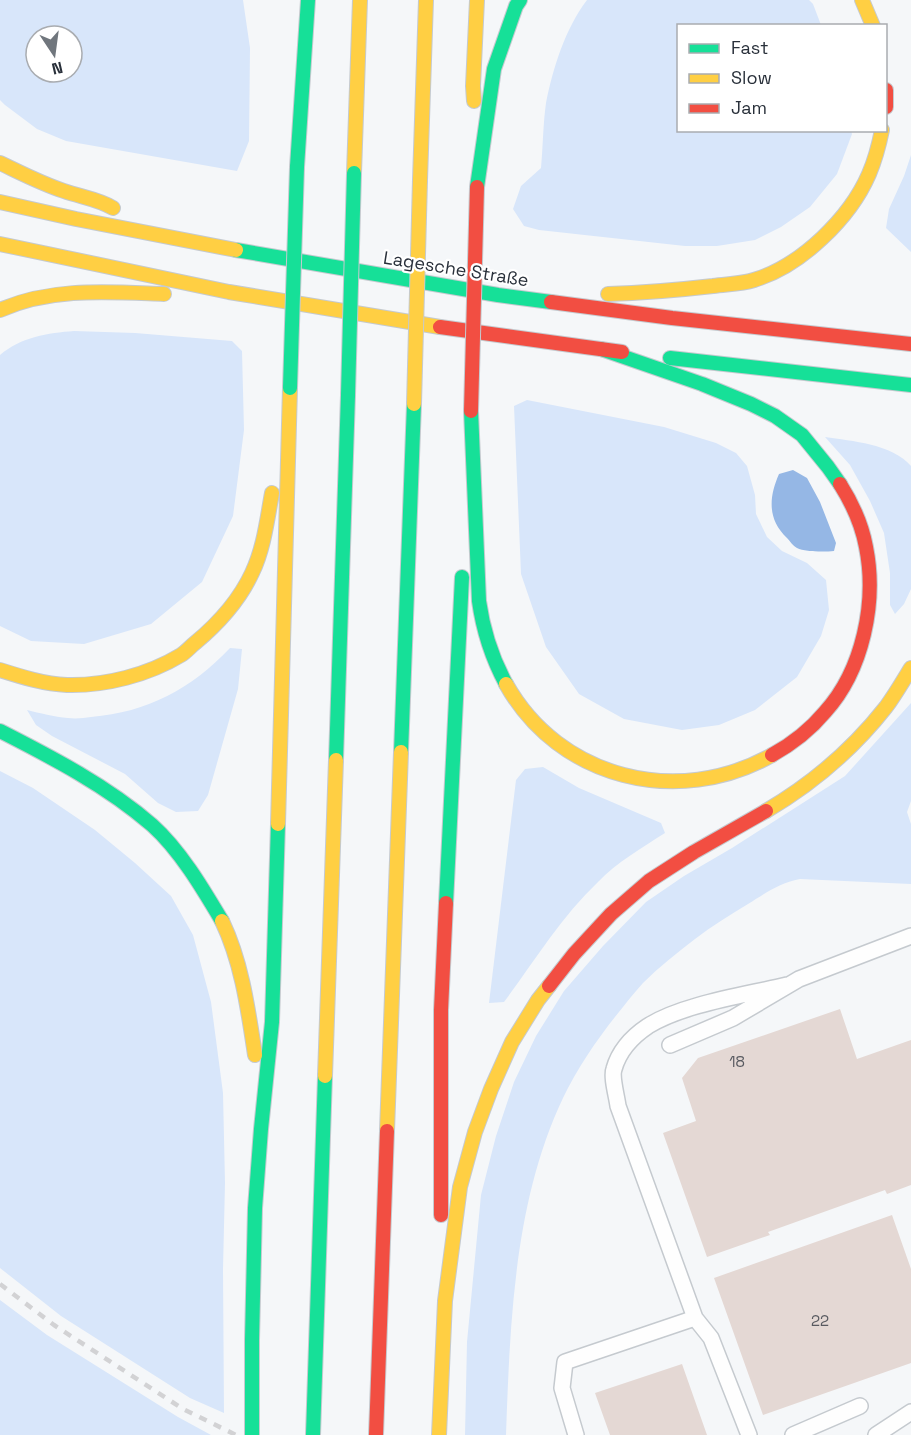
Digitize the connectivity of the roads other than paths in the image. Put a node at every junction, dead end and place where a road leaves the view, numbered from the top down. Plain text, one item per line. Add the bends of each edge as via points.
1 (308, 0) edge
2 (360, 0) edge
3 (426, 0) edge
4 (477, 0) edge
5 (520, 0) edge
6 (862, 0) edge
7 (872, 24) edge
8 (292, 36) dead end
9 (881, 132) edge
10 (0, 163) edge
11 (297, 167) junction
12 (477, 187) junction
13 (0, 202) edge
14 (143, 231) junction
15 (0, 244) edge
16 (498, 295) junction
17 (262, 298) junction
18 (0, 309) edge
19 (911, 344) edge
20 (601, 349) junction
21 (911, 385) edge
22 (290, 388) junction
23 (471, 411) junction
24 (911, 668) edge
25 (0, 670) edge
26 (0, 732) edge
27 (911, 936) edge
28 (787, 986) junction
29 (670, 1045) dead end
30 (261, 1129) junction
31 (445, 1301) junction
32 (695, 1318) junction
33 (860, 1406) dead end
34 (911, 1412) edge
35 (252, 1435) edge
36 (313, 1435) edge
37 (376, 1435) edge
38 (439, 1435) edge
39 (576, 1435) edge
40 (749, 1435) edge
41 (793, 1435) edge
42 (876, 1435) edge

1 - 11 highway
2 - 36 highway, bridge
3 - 37 highway, bridge
4 - 12 highway via 473,86
5 - 12 highway via 494,69
6 - 7 highway
8 - 11 highway
9 - 16 highway via 870,172 852,205 826,236 791,263 756,280 645,293
10 - 14 highway via 36,182 107,204
11 - 22 highway, bridge
12 - 23 highway, bridge
13 - 14 highway, Lagesche Straße
14 - 16 highway, Lagesche Straße
15 - 17 highway
16 - 19 highway, Lagesche Straße
17 - 18 highway via 64,293
17 - 20 highway
20 - 21 highway
20 - 23 highway via 714,388 765,410 797,431 845,489 861,526 870,593 857,658 826,712 805,734 774,755 742,770 705,778 671,782 632,778 596,766 564,749 541,730 501,675 479,602
22 - 25 highway via 264,537 252,572 233,606 212,629 181,655 146,672 106,682 68,685 31,680
22 - 30 highway via 272,1022
23 - 31 highway via 441,1010
24 - 31 highway via 853,746 774,806 649,881 611,914 538,1000 512,1042 475,1132 460,1187
26 - 30 highway via 60,762 122,802 153,826 203,888 223,923 248,1002
27 - 28 lane
28 - 29 lane via 733,1018
28 - 32 lane via 704,1005 648,1026 625,1046 613,1071 618,1106
30 - 35 highway via 254,1247
31 - 38 highway
32 - 39 lane via 566,1362 562,1388
32 - 40 lane via 711,1338
33 - 41 lane
34 - 42 lane

